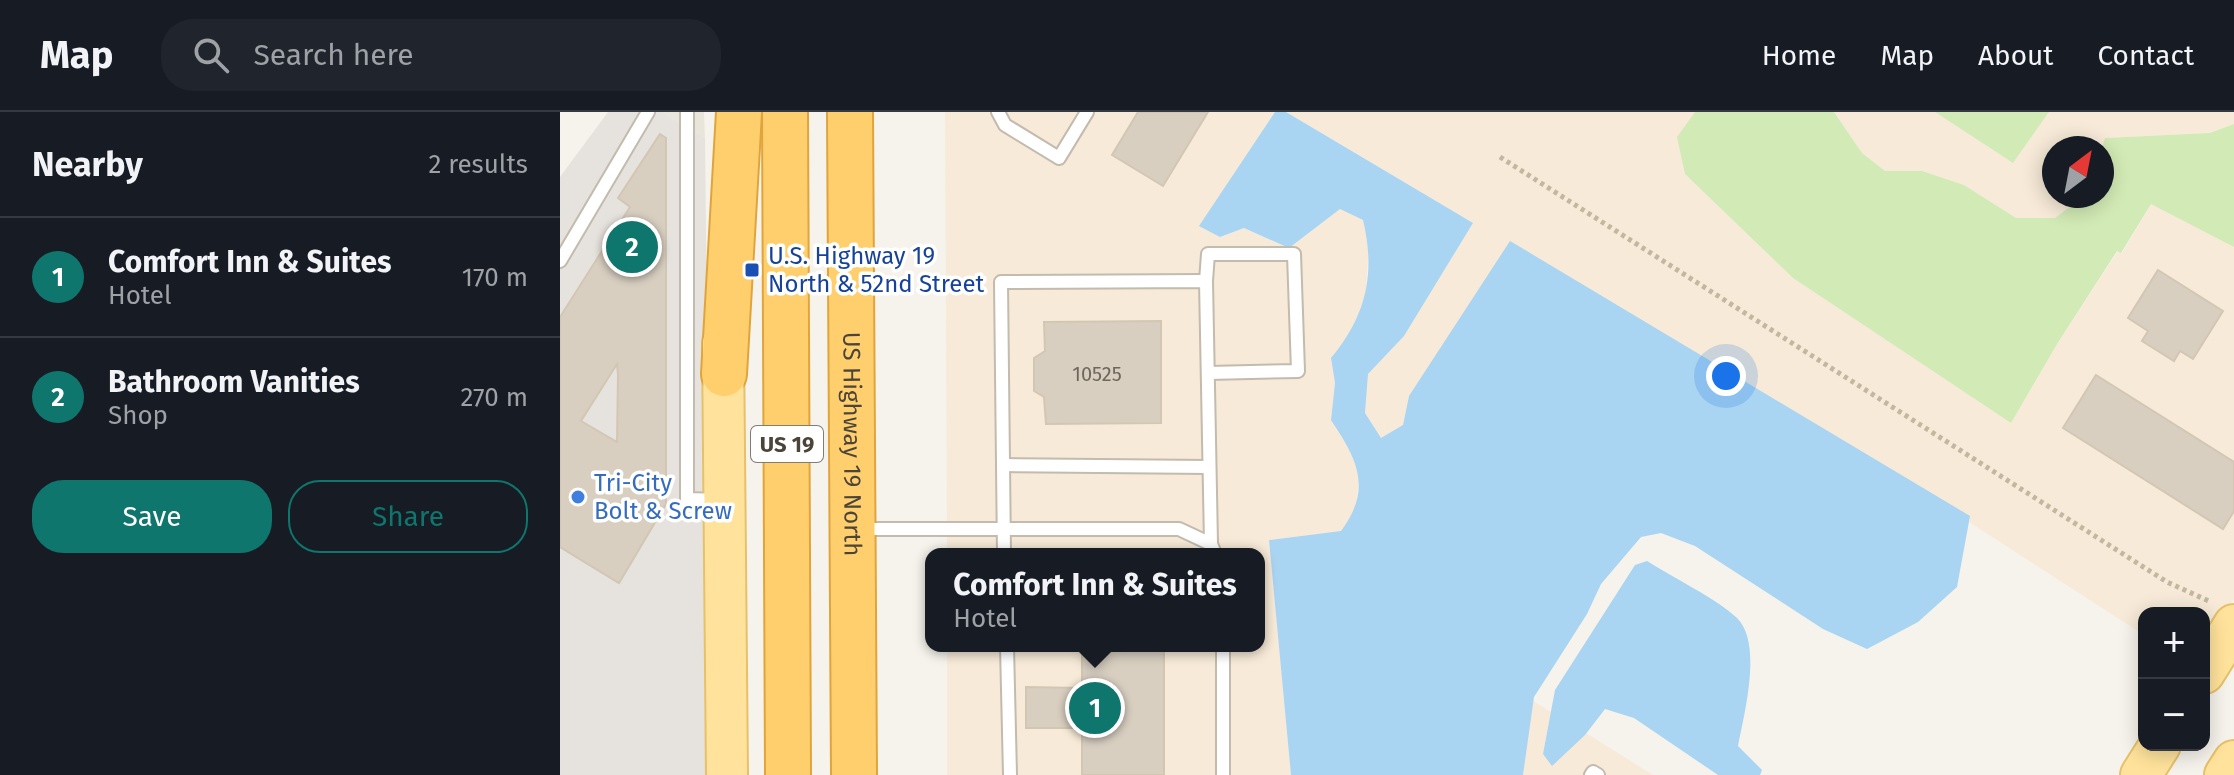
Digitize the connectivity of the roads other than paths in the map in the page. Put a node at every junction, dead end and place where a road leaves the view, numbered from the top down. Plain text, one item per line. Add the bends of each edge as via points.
1 (648, 112) edge
2 (687, 112) edge
3 (719, 112) edge
4 (739, 112) edge
5 (785, 112) edge
6 (850, 112) edge
7 (874, 112) edge
8 (998, 112) edge
9 (1087, 112) edge
10 (560, 261) edge
11 (1206, 281) junction
12 (851, 329) junction
13 (1208, 373) junction
14 (712, 382) junction
15 (1003, 465) junction
16 (1209, 467) junction
17 (852, 529) junction
18 (1004, 529) junction
19 (1004, 548) edge
20 (1211, 548) edge
21 (1213, 548) edge
22 (2228, 616) edge
23 (1007, 652) edge
24 (1223, 652) edge
25 (2210, 659) edge
26 (2156, 751) edge
27 (2234, 761) edge
28 (727, 775) edge
29 (788, 775) edge
30 (854, 775) edge
31 (1010, 775) edge
32 (1223, 775) edge
33 (1591, 775) edge
34 (1598, 775) edge
35 (2141, 775) edge
36 (2225, 775) edge

1 - 10 lane
2 - 14 lane
3 - 14 main road
4 - 14 highway
5 - 29 highway, US 19
6 - 12 highway, US Highway 19 North / US 19
7 - 12 highway
8 - 9 lane via 1005,125 1059,158
11 - 13 lane
11 - 13 lane via 1208,254 1294,254 1298,371
11 - 15 lane via 1001,282
12 - 17 highway, US Highway 19 North / US 19
13 - 16 lane
14 - 28 main road via 725,500
15 - 16 lane
15 - 18 lane
16 - 21 lane
17 - 18 lane
17 - 30 highway, US Highway 19 North / US 19
18 - 19 lane
18 - 20 lane via 1179,529
22 - 25 main road
23 - 31 lane
24 - 32 lane
26 - 35 main road
27 - 36 main road
33 - 34 lane

